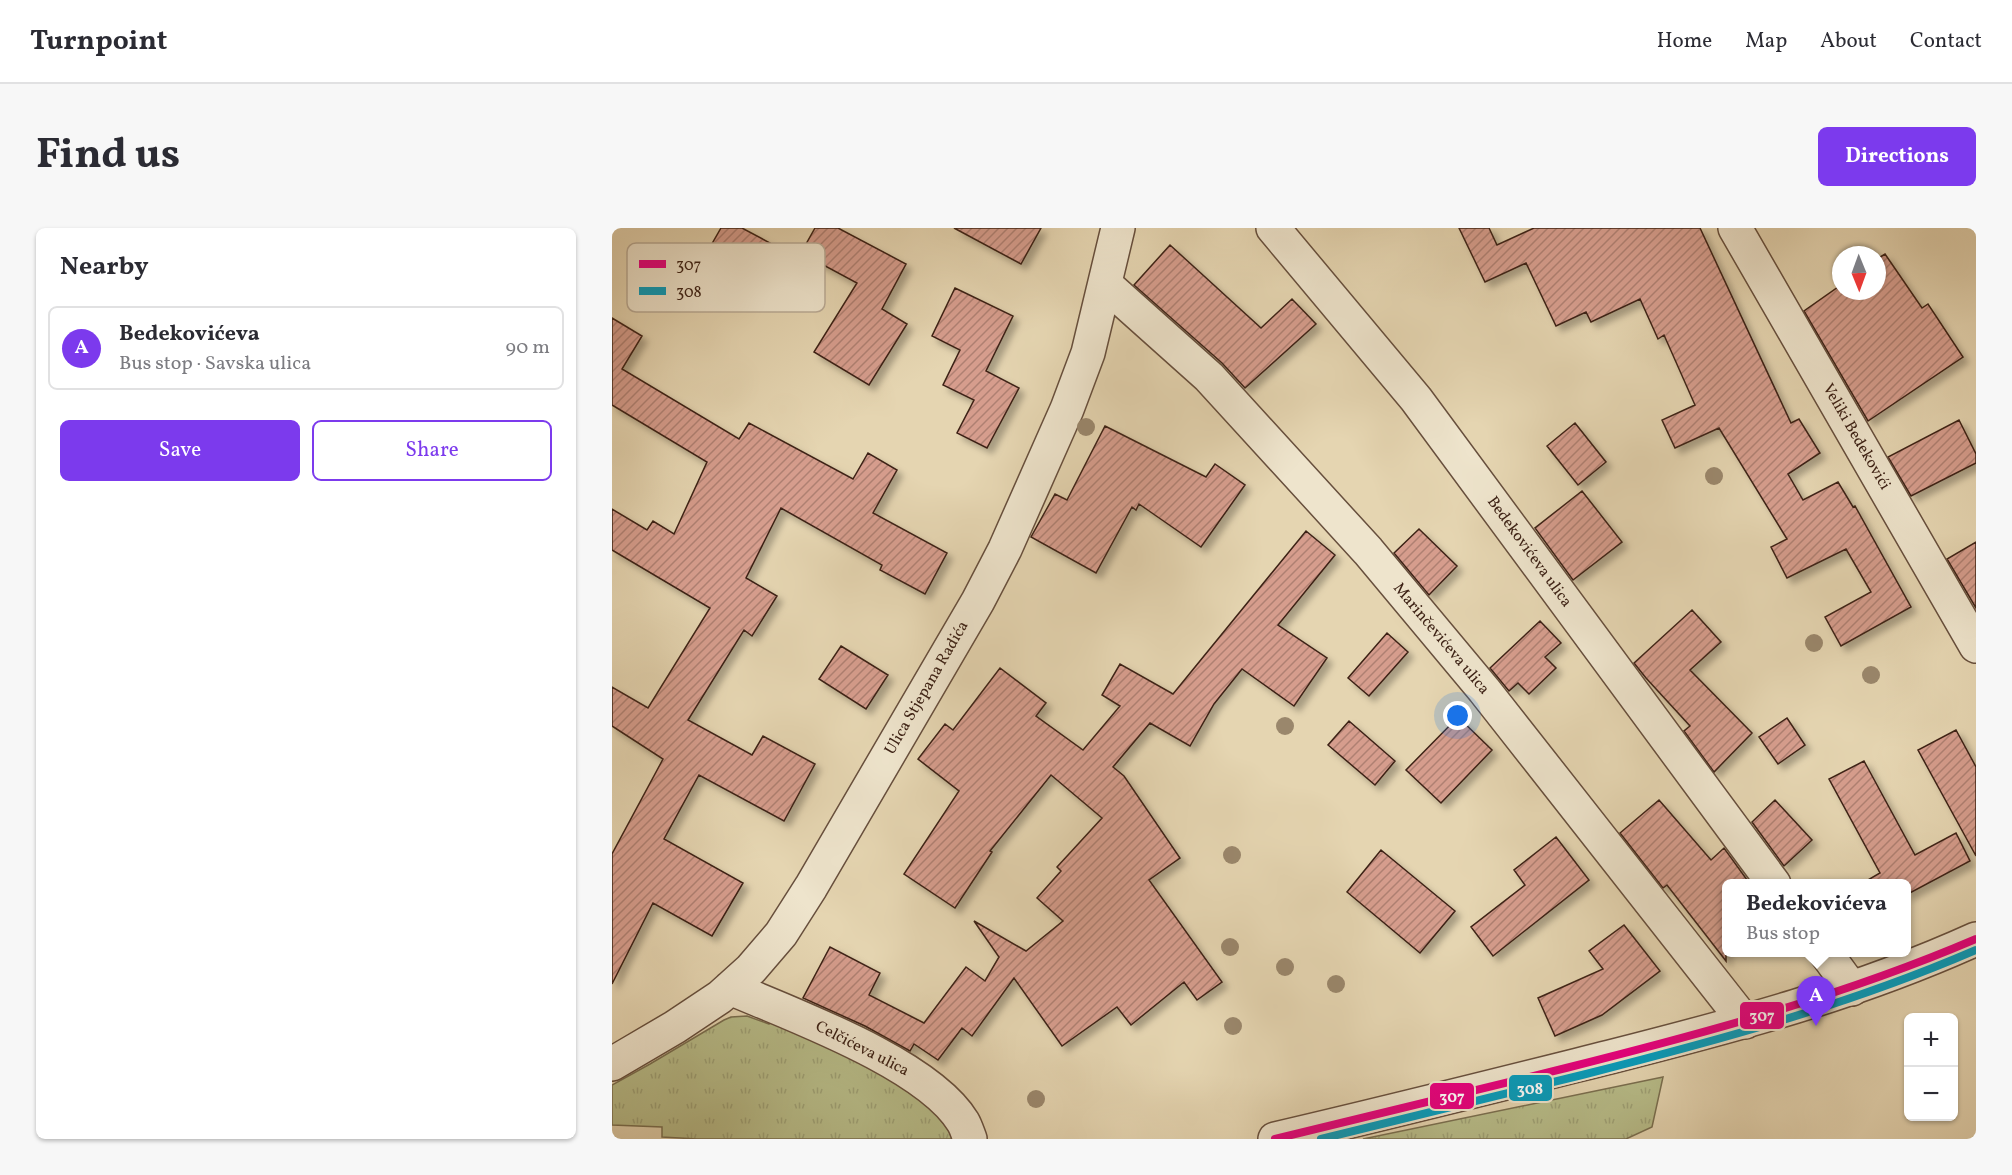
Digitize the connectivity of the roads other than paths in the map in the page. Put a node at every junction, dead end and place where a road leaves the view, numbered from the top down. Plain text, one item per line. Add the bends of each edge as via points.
1 (1118, 228) edge
2 (1273, 228) edge
3 (1735, 228) edge
4 (1105, 284) junction
5 (1976, 646) edge
6 (1770, 879) edge
7 (1976, 939) edge
8 (1829, 957) edge
9 (730, 988) junction
10 (1852, 989) junction
11 (1745, 1022) junction
12 (612, 1064) edge
13 (970, 1139) edge
14 (1275, 1139) edge

1 - 4 street, Ulica Stjepana Radića
2 - 6 street, Bedekovićeva ulica via 1416,399
3 - 5 street, Veliki Bedekovići
4 - 9 street, Ulica Stjepana Radića via 1088,354 1067,409 994,570 811,887 781,934
4 - 11 street, Marinčevićeva ulica via 1209,376 1368,551 1484,690
7 - 10 street
8 - 10 street
9 - 12 street, Ulica Stjepana Radića via 675,1027
9 - 13 street, Celčićeva ulica via 879,1055 920,1079 962,1122
10 - 11 street
11 - 14 street

